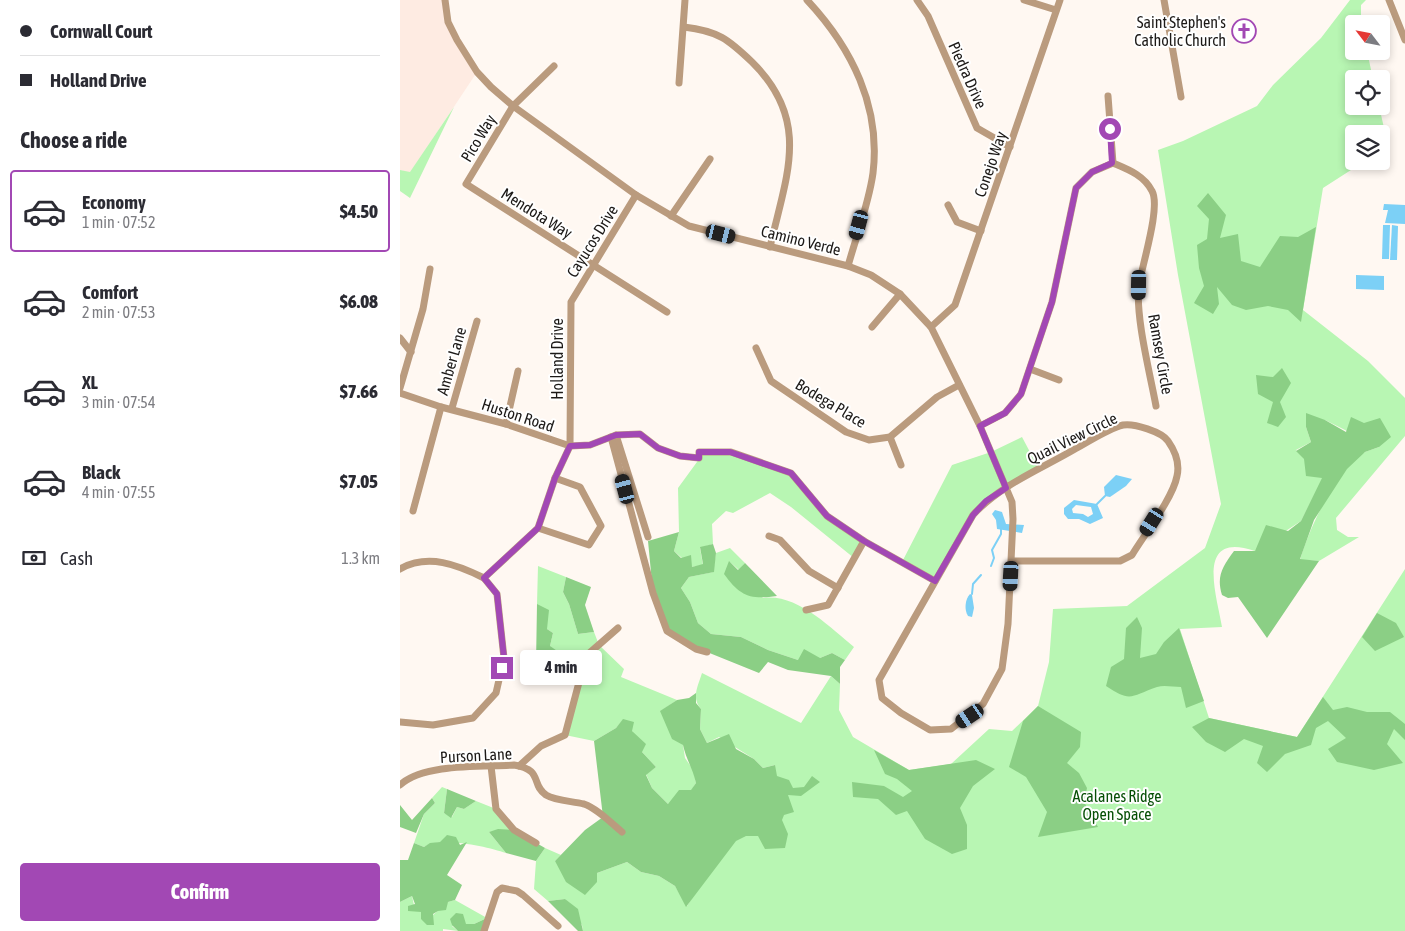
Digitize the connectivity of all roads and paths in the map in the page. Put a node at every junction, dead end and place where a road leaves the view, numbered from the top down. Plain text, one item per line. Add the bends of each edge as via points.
1 (445, 0) edge
2 (685, 0) edge
3 (917, 0) edge
4 (1024, 0) edge
5 (1060, 0) edge
6 (1164, 0) edge
7 (1389, 0) edge
8 (812, 2) edge
9 (1056, 10) junction
10 (684, 26) junction
11 (1405, 40) edge
12 (554, 66) dead end
13 (679, 83) dead end
14 (1108, 96) dead end
15 (1181, 98) dead end
16 (513, 106) junction
17 (1010, 147) junction
18 (710, 159) dead end
19 (1112, 163) junction
20 (466, 184) joint
21 (636, 195) junction
22 (948, 205) dead end
23 (670, 216) junction
24 (981, 231) junction
25 (770, 247) junction
26 (593, 264) junction
27 (848, 266) junction
28 (430, 269) dead end
29 (900, 294) junction
30 (571, 302) joint
31 (667, 312) dead end
32 (477, 321) dead end
33 (872, 327) dead end
34 (931, 327) junction
35 (400, 338) edge
36 (756, 348) dead end
37 (411, 352) junction
38 (1030, 369) junction
39 (518, 371) dead end
40 (1059, 380) dead end
41 (959, 385) junction
42 (400, 388) edge
43 (400, 393) edge
44 (1156, 406) dead end
45 (441, 407) junction
46 (452, 408) junction
47 (506, 424) junction
48 (980, 426) junction
49 (614, 436) junction
50 (890, 437) junction
51 (570, 446) junction
52 (901, 465) dead end
53 (555, 478) junction
54 (1006, 488) junction
55 (413, 511) dead end
56 (538, 528) junction
57 (770, 536) dead end
58 (648, 537) dead end
59 (864, 541) junction
60 (1012, 561) junction
61 (400, 569) edge
62 (484, 578) junction
63 (935, 581) junction
64 (838, 588) junction
65 (806, 610) dead end
66 (618, 628) dead end
67 (707, 652) dead end
68 (400, 722) edge
69 (490, 766) junction
70 (519, 766) junction
71 (400, 785) edge
72 (622, 832) dead end
73 (536, 844) dead end
74 (558, 926) dead end
75 (484, 931) edge

1 - 16 street, Camino Verde via 448,22 462,49 477,72
2 - 10 street
3 - 17 street, Piedra Drive via 928,16 977,128
4 - 9 street
5 - 9 street, Conejo Way
6 - 15 street
7 - 11 street
8 - 27 street via 856,68 870,106 875,136 873,175
9 - 17 street, Conejo Way
10 - 13 street
10 - 25 street via 707,29 731,42 757,66 775,90 786,113 791,133 790,160
12 - 16 street, Pico Way
14 - 19 street
16 - 20 street, Pico Way
16 - 21 street, Camino Verde
17 - 24 street, Conejo Way
18 - 23 street
19 - 38 street via 1092,172 1076,188 1052,302
19 - 44 street, Ramsey Circle via 1133,172 1153,192 1154,211 1139,285 1138,306
20 - 26 street, Mendota Way
21 - 23 street, Camino Verde
21 - 26 street, Cayucos Drive
22 - 24 street via 957,222
23 - 25 street, Camino Verde via 689,226
24 - 34 street, Conejo Way via 955,305
25 - 27 street, Camino Verde
26 - 30 street, Cayucos Drive
26 - 31 street, Mendota Way
27 - 29 street, Camino Verde via 872,275
28 - 37 street
29 - 33 street
29 - 34 street, Camino Verde
30 - 51 street, Holland Drive
32 - 46 street, Amber Lane
34 - 41 street, Camino Verde
35 - 37 street
36 - 50 street, Bodega Place via 771,381 846,432 869,440
37 - 42 street
38 - 40 street
38 - 48 street via 1021,394 1005,413
39 - 47 street
41 - 48 street, Camino Verde
41 - 50 street via 937,397
43 - 45 street, Huston Road
45 - 46 street, Huston Road
45 - 55 street
46 - 47 street, Huston Road
47 - 51 street, Huston Road
48 - 54 street, Camino Verde
49 - 51 street, Huston Road via 590,445
49 - 58 street
49 - 59 street, Huston Road via 640,434 658,448 680,456 699,458 699,452 705,450 730,452 791,473 827,516
49 - 67 street via 653,593 667,631
50 - 52 street
51 - 53 street, Holland Drive
53 - 56 street, Holland Drive
53 - 56 street via 580,487 601,526 589,545
54 - 60 street, Camino Verde via 1012,502
54 - 60 street, Quail View Circle via 1124,425 1150,429 1165,436 1176,452 1178,475 1173,489 1132,555 1120,561
54 - 63 street, Quail View Circle via 986,501 973,515
56 - 62 street, Holland Drive
57 - 64 street via 780,540 809,571
59 - 63 street, Huston Road
59 - 64 street
60 - 63 street, Camino Verde via 1002,669 983,704 951,729 930,730 882,698 879,680
61 - 62 street via 419,561 457,564
62 - 68 street via 497,594 504,658 496,693 473,718 433,725
64 - 65 street via 828,605
66 - 70 street via 586,656 565,735 540,746
69 - 70 street, Purson Lane
69 - 71 street, Purson Lane via 427,772
69 - 73 street via 496,809 514,830
70 - 72 street, Purson Lane via 536,775 541,790 547,795 586,805
74 - 75 street via 523,895 502,888 497,892

